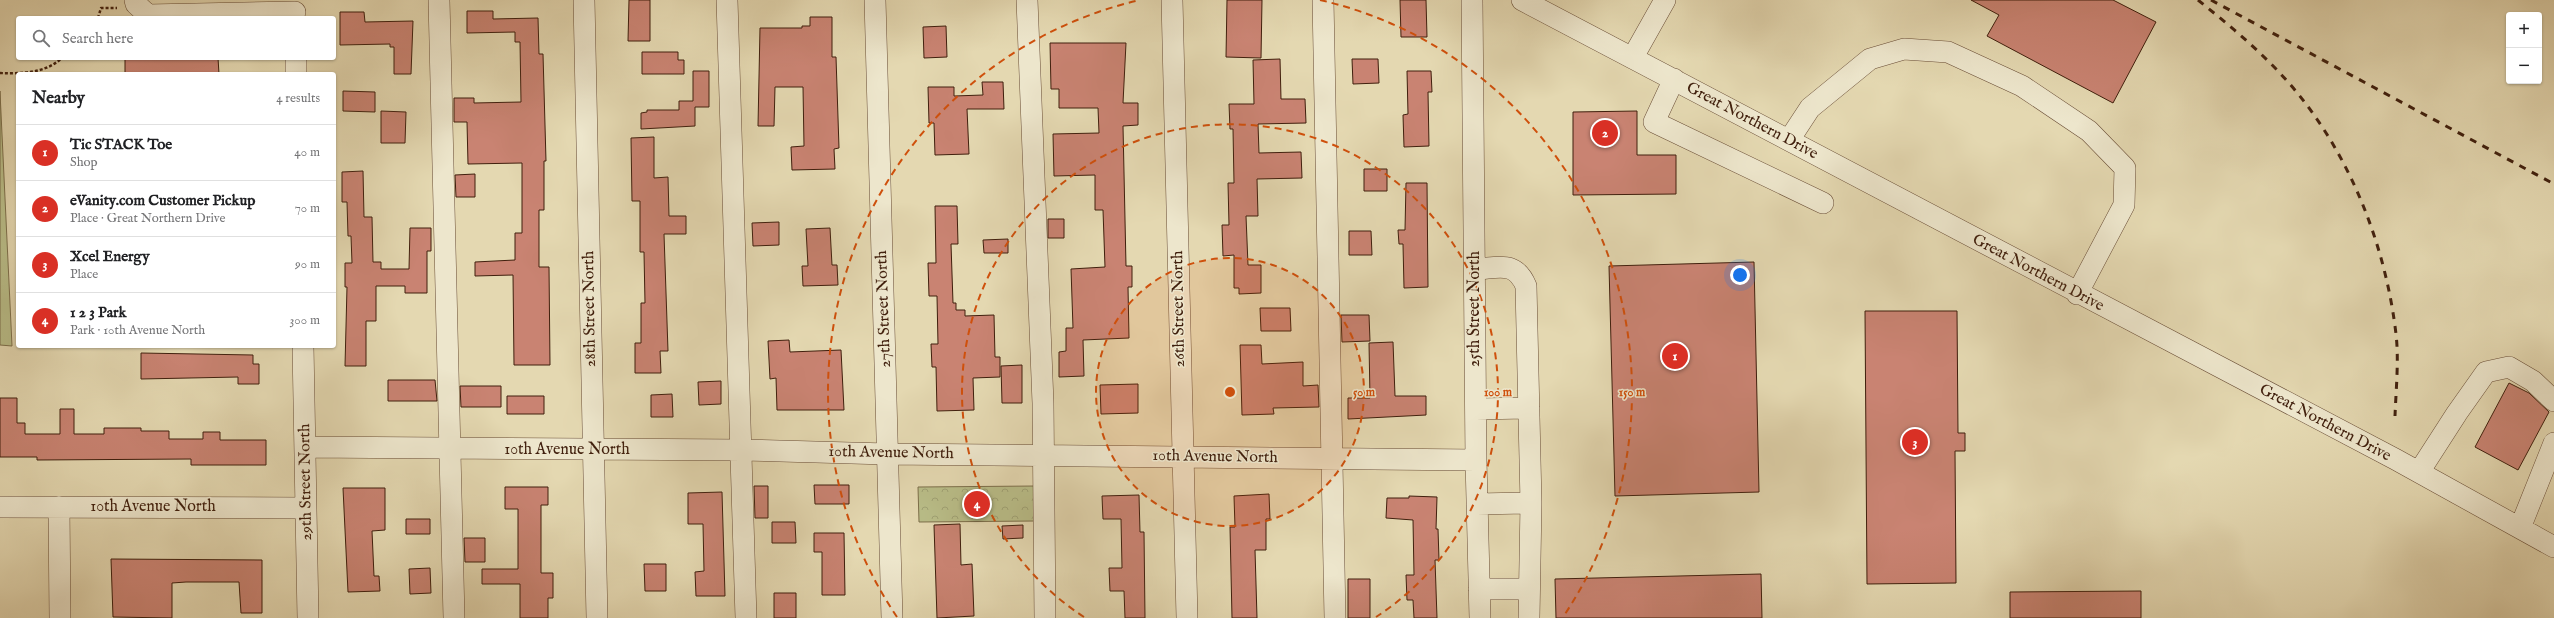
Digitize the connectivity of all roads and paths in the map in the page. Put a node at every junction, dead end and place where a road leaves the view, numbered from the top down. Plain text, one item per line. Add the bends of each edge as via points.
1 (439, 0) edge
2 (584, 0) edge
3 (727, 0) edge
4 (875, 0) edge
5 (1027, 0) edge
6 (1172, 0) edge
7 (1323, 0) edge
8 (1472, 0) edge
9 (1666, 0) edge
10 (1528, 1) edge
11 (127, 4) edge
12 (295, 10) edge
13 (99, 16) edge
14 (1633, 57) junction
15 (60, 60) edge
16 (296, 60) edge
17 (296, 72) edge
18 (0, 73) edge
19 (1674, 79) junction
20 (1789, 140) junction
21 (1822, 203) dead end
22 (1475, 269) junction
23 (2077, 294) junction
24 (303, 348) edge
25 (2554, 401) edge
26 (1530, 408) junction
27 (1476, 409) junction
28 (2554, 443) edge
29 (305, 447) junction
30 (450, 449) junction
31 (593, 450) junction
32 (742, 450) junction
33 (887, 454) junction
34 (1044, 456) junction
35 (1183, 457) junction
36 (1332, 459) junction
37 (1476, 460) junction
38 (2419, 472) junction
39 (1530, 503) junction
40 (1477, 504) junction
41 (0, 507) edge
42 (59, 507) junction
43 (306, 508) junction
44 (2520, 528) junction
45 (2554, 547) edge
46 (1479, 589) junction
47 (1530, 589) junction
48 (60, 618) edge
49 (308, 618) edge
50 (454, 618) edge
51 (597, 618) edge
52 (746, 618) edge
53 (892, 618) edge
54 (1045, 618) edge
55 (1187, 618) edge
56 (1335, 618) edge
57 (1480, 618) edge
58 (1529, 618) edge

1 - 30 street
2 - 31 street, 28th Street North
3 - 32 street
4 - 33 street, 27th Street North
5 - 34 street
6 - 35 street, 26th Street North
7 - 36 street
8 - 22 street, 25th Street North
9 - 14 street
10 - 14 street, Great Northern Drive
11 - 12 street via 136,4 148,15
11 - 13 path via 101,8
14 - 19 street, Great Northern Drive
15 - 18 path via 41,70
16 - 17 street
19 - 20 street, Great Northern Drive
19 - 21 street via 1654,122
20 - 23 street, Great Northern Drive
20 - 23 street via 1810,108 1837,85 1870,59 1904,49 1948,52 2022,86 2089,131 2125,168 2124,205
22 - 26 street via 1513,268 1520,273 1526,286
22 - 27 street, 25th Street North
23 - 38 street, Great Northern Drive
24 - 29 street, 29th Street North
25 - 38 street via 2533,381 2509,367 2486,372
26 - 27 street
26 - 39 street
27 - 37 street, 25th Street North
28 - 44 street
29 - 30 street, 10th Avenue North
29 - 43 street, 29th Street North
30 - 31 street, 10th Avenue North
30 - 50 street
31 - 32 street, 10th Avenue North
31 - 51 street, 28th Street North
32 - 33 street, 10th Avenue North
32 - 52 street
33 - 34 street, 10th Avenue North
33 - 53 street, 27th Street North
34 - 35 street, 10th Avenue North
34 - 54 street
35 - 36 street, 10th Avenue North
35 - 55 street, 26th Street North
36 - 37 street, 10th Avenue North
36 - 56 street
37 - 40 street, 25th Street North
38 - 44 street, Great Northern Drive
39 - 40 street
39 - 47 street
40 - 46 street, 25th Street North
41 - 42 street, 10th Avenue North
42 - 43 street, 10th Avenue North
42 - 48 street
43 - 49 street, 29th Street North
44 - 45 street, Great Northern Drive
46 - 47 street
46 - 57 street, 25th Street North
47 - 58 street

